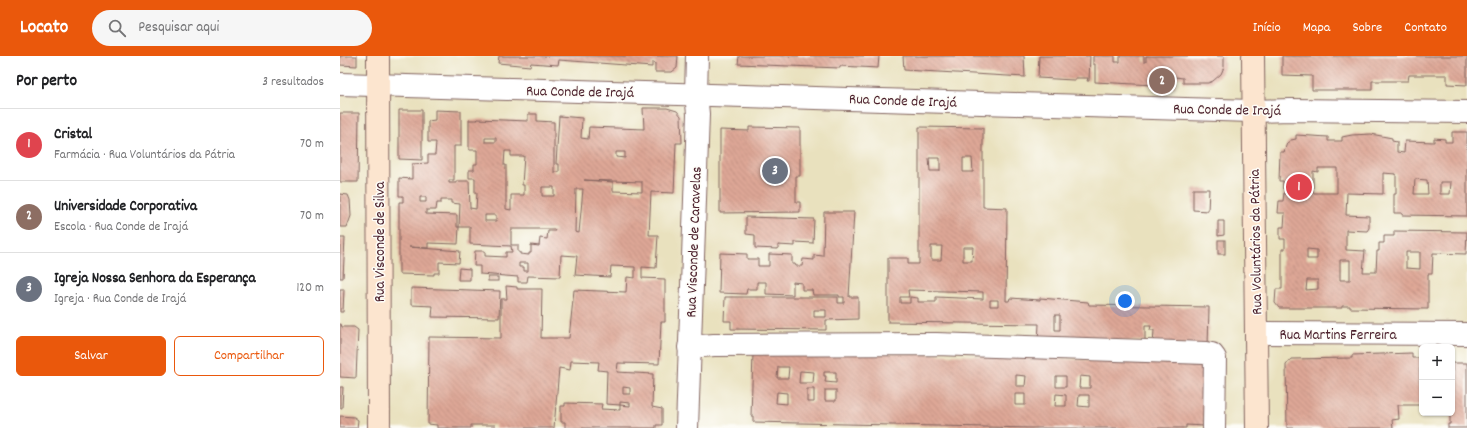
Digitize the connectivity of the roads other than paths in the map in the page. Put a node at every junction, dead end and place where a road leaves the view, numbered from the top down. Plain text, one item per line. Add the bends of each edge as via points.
1 (378, 56) edge
2 (697, 56) edge
3 (1253, 56) edge
4 (340, 84) edge
5 (378, 86) junction
6 (696, 94) junction
7 (1252, 111) junction
8 (1467, 112) edge
9 (1028, 333) dead end
10 (1256, 333) junction
11 (1467, 334) edge
12 (689, 339) junction
13 (379, 428) edge
14 (687, 428) edge
15 (1214, 428) edge
16 (1257, 428) edge

1 - 5 main road, Rua Visconde de Silva
2 - 6 street, Rua Visconde de Caravelas
3 - 7 main road, Rua Voluntários da Pátria
4 - 5 street, Rua Conde de Irajá
5 - 6 street, Rua Conde de Irajá
5 - 13 main road, Rua Visconde de Silva
6 - 7 street, Rua Conde de Irajá
6 - 12 street, Rua Visconde de Caravelas via 698,114
7 - 8 street, Rua Conde de Irajá
7 - 10 main road, Rua Voluntários da Pátria
9 - 12 street via 842,330 831,333
10 - 11 street, Rua Martins Ferreira
10 - 16 main road, Rua Voluntários da Pátria
12 - 14 street, Rua Visconde de Caravelas
12 - 15 street via 714,345 936,344 1212,354

